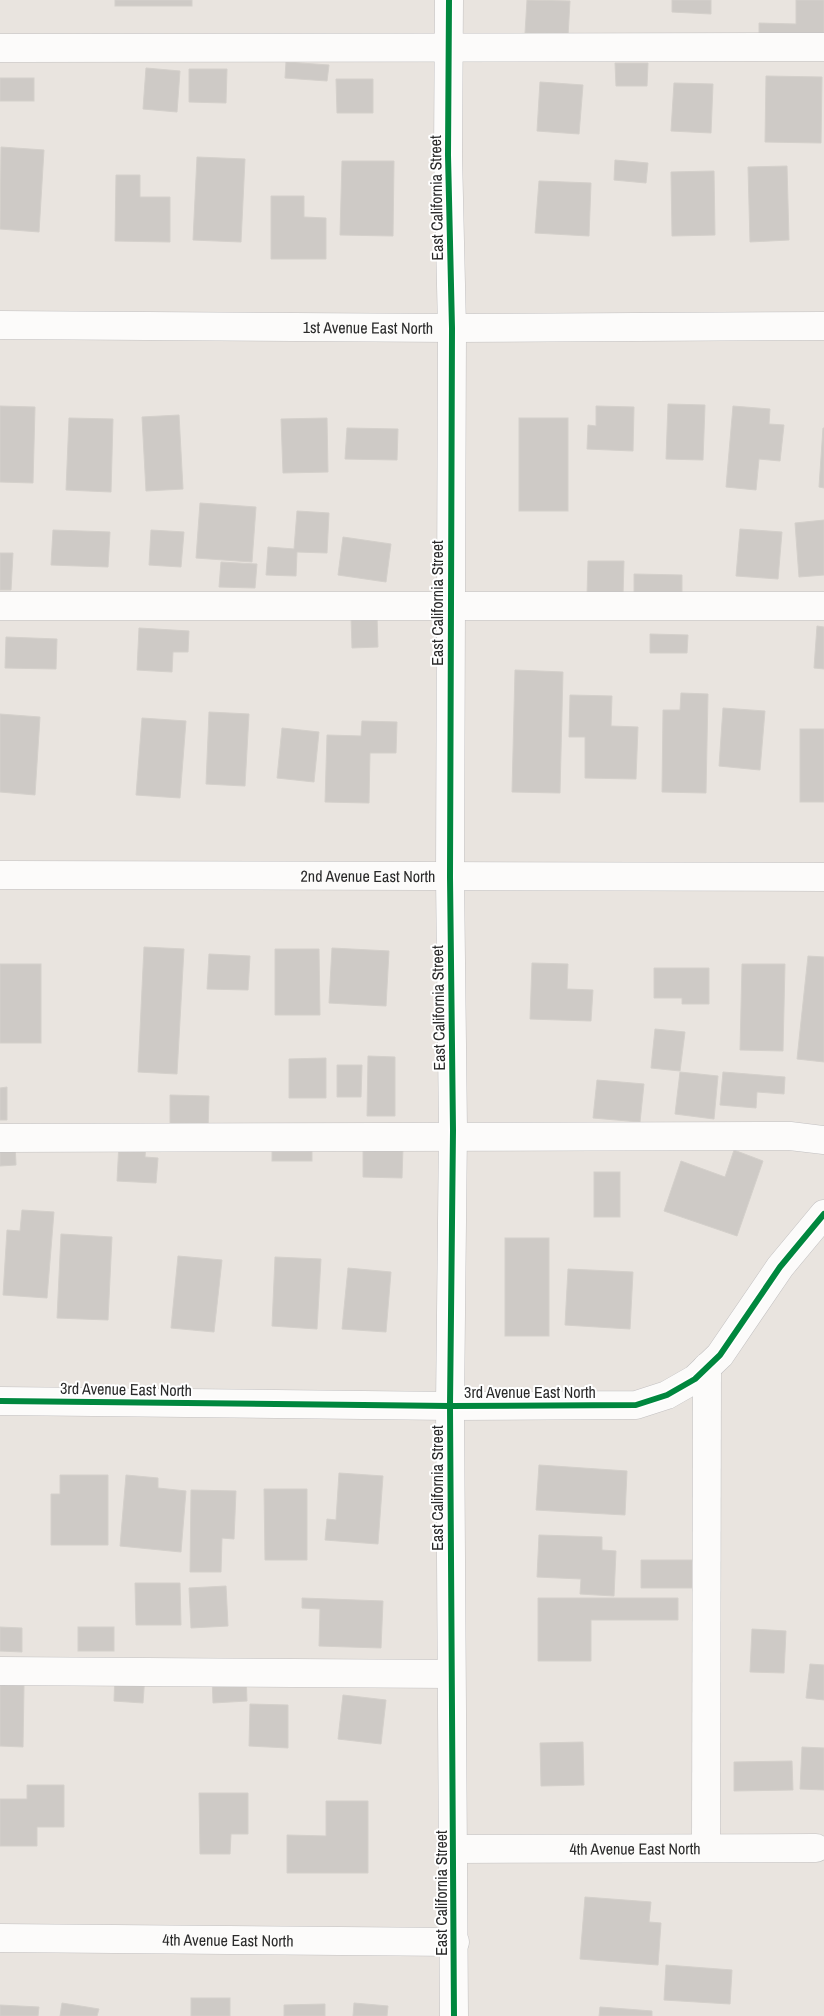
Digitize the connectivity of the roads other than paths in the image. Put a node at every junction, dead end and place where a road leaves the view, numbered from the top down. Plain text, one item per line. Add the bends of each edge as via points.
1 (449, 0) edge
2 (449, 47) junction
3 (824, 47) edge
4 (0, 48) edge
5 (0, 325) edge
6 (824, 326) edge
7 (452, 328) junction
8 (0, 606) edge
9 (451, 606) junction
10 (824, 606) edge
11 (0, 875) edge
12 (450, 877) junction
13 (824, 877) edge
14 (0, 1138) edge
15 (453, 1138) junction
16 (824, 1140) edge
17 (824, 1214) edge
18 (707, 1367) junction
19 (0, 1402) edge
20 (450, 1406) junction
21 (0, 1672) edge
22 (452, 1674) junction
23 (706, 1848) junction
24 (816, 1848) dead end
25 (455, 1849) junction
26 (0, 1938) edge
27 (455, 1942) junction
28 (454, 2016) edge

1 - 2 street, East California Street
2 - 3 street
2 - 4 street
2 - 7 street, East California Street
5 - 7 street, 1st Avenue East North
6 - 7 street, 1st Avenue East North
7 - 9 street, East California Street
8 - 9 street
9 - 10 street
9 - 12 street, East California Street
11 - 12 street, 2nd Avenue East North
12 - 13 street, 2nd Avenue East North
12 - 15 street, East California Street
14 - 15 street
15 - 16 street via 790,1136
15 - 20 street, East California Street
17 - 18 street, 3rd Avenue East North via 780,1267 720,1355
18 - 20 street, 3rd Avenue East North via 695,1379 667,1395 636,1405
18 - 23 street
19 - 20 street, 3rd Avenue East North
20 - 22 street, East California Street
21 - 22 street
22 - 25 street, East California Street
23 - 24 street, 4th Avenue East North
23 - 25 street, 4th Avenue East North
25 - 27 street, East California Street
26 - 27 street, 4th Avenue East North
27 - 28 street, East California Street

